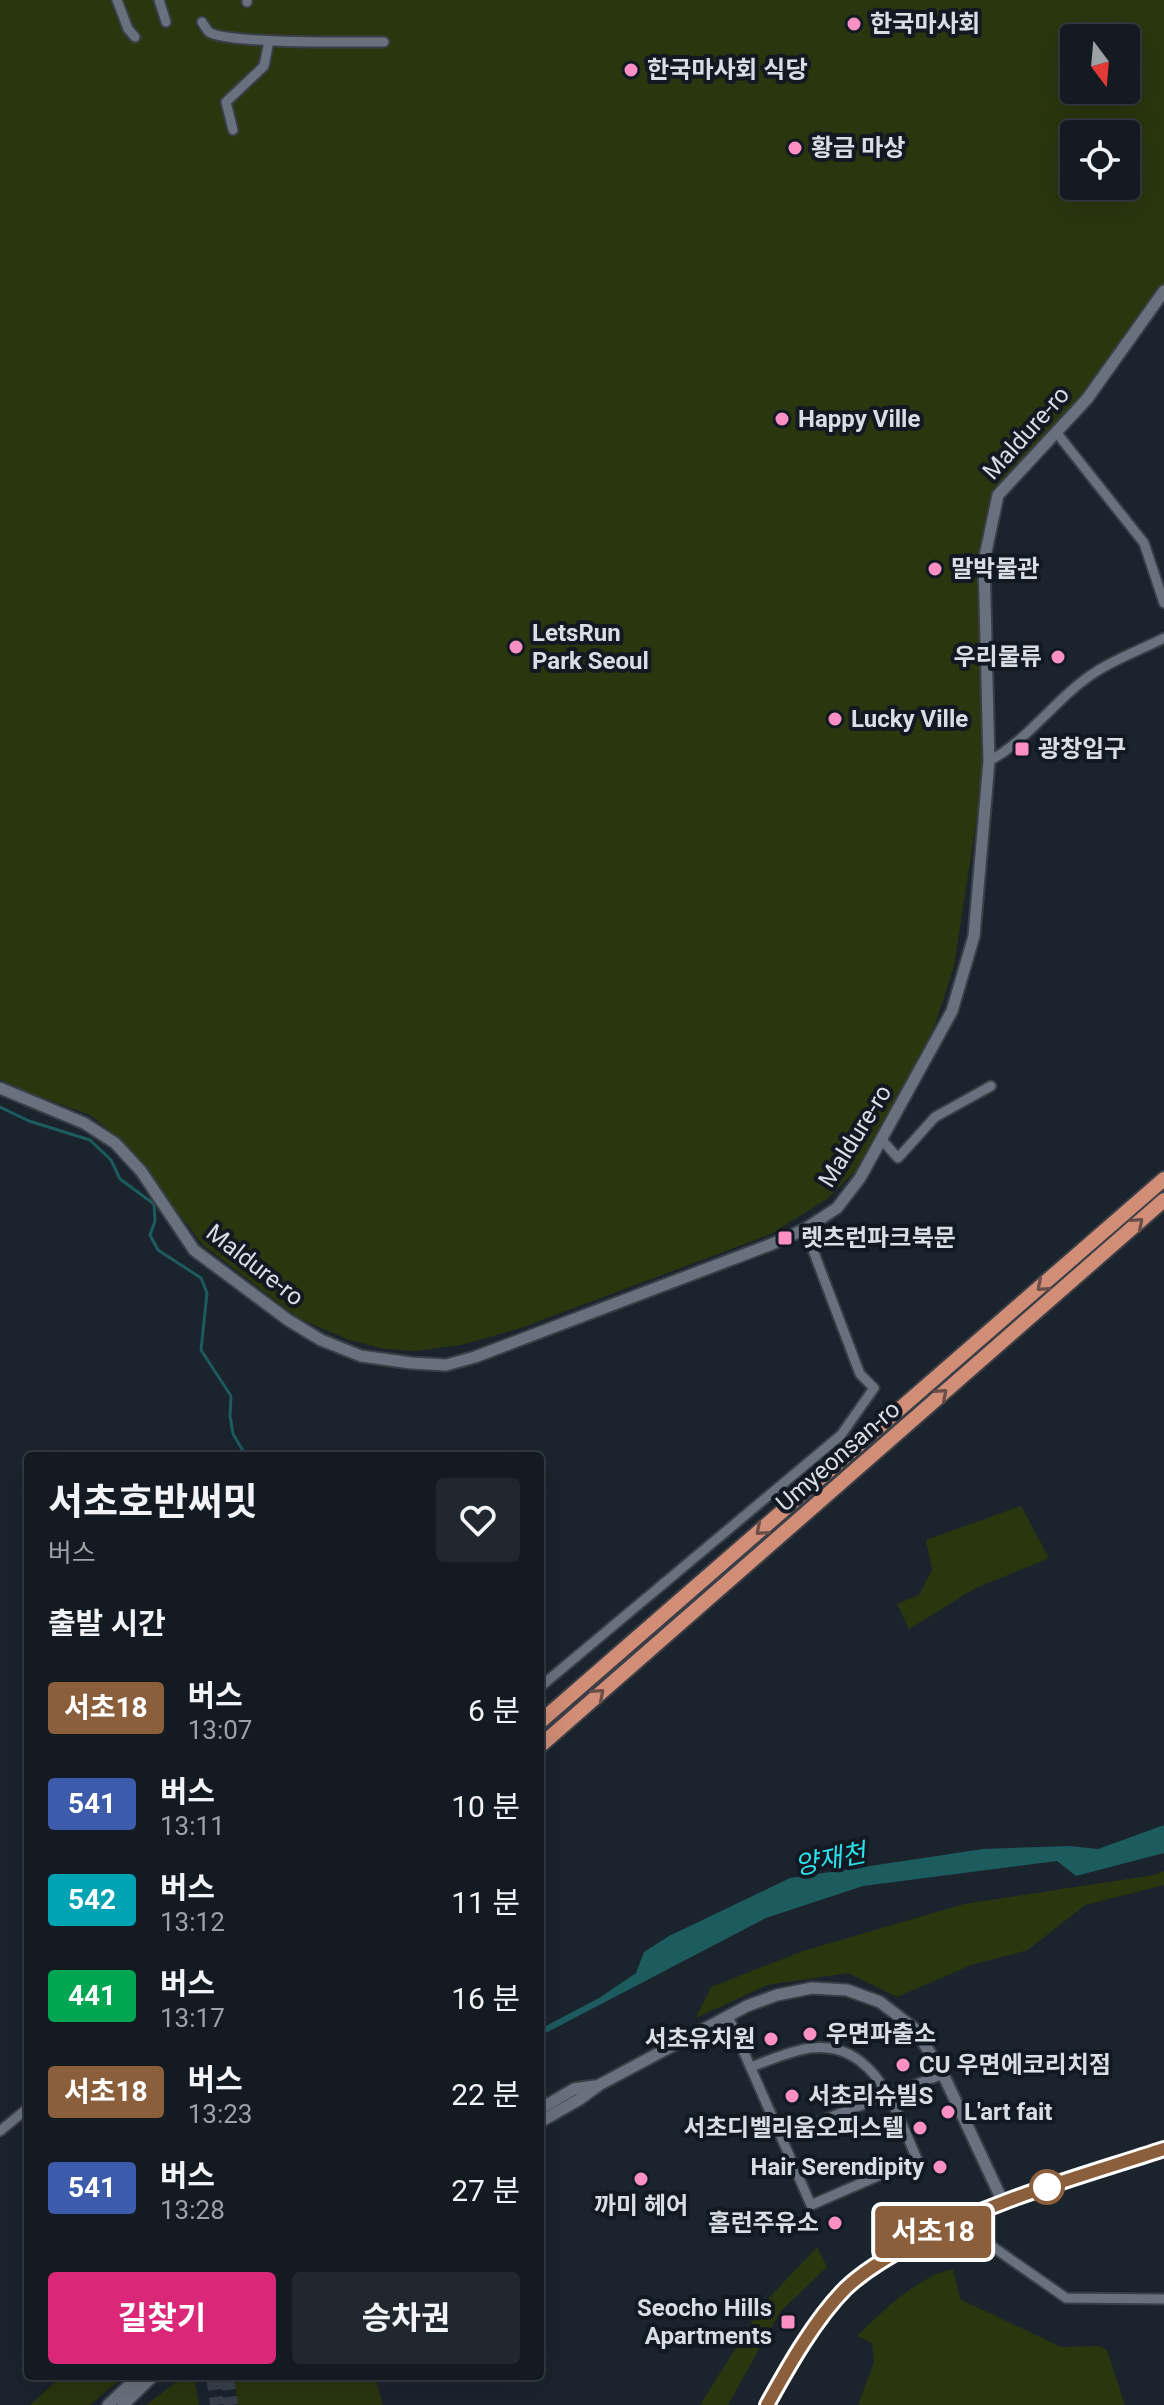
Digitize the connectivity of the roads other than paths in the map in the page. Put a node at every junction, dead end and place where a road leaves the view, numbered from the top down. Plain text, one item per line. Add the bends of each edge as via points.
1 (117, 0) edge
2 (159, 0) edge
3 (166, 22) dead end
4 (202, 22) dead end
5 (135, 37) dead end
6 (269, 41) junction
7 (384, 42) dead end
8 (233, 130) dead end
9 (1164, 291) edge
10 (1056, 432) junction
11 (1164, 603) edge
12 (1164, 638) edge
13 (989, 761) junction
14 (991, 1086) dead end
15 (0, 1088) edge
16 (882, 1140) junction
17 (1164, 1179) edge
18 (1164, 1200) edge
19 (805, 1229) junction
20 (544, 1684) edge
21 (544, 1719) edge
22 (544, 1742) edge
23 (728, 2016) junction
24 (751, 2067) junction
25 (943, 2074) junction
26 (599, 2085) junction
27 (888, 2095) junction
28 (544, 2107) edge
29 (24, 2111) edge
30 (544, 2120) edge
31 (0, 2131) edge
32 (781, 2136) junction
33 (1164, 2149) edge
34 (1003, 2202) junction
35 (965, 2217) junction
36 (1164, 2299) edge
37 (136, 2380) edge
38 (148, 2380) edge
39 (125, 2398) edge
40 (108, 2405) edge
41 (767, 2405) edge

1 - 5 street
2 - 3 street
4 - 6 street via 219,35
6 - 7 street
6 - 8 street via 264,66 226,102
9 - 10 street, Maldure-ro via 1087,399
10 - 11 street via 1144,543
10 - 13 street, Maldure-ro via 998,495 991,526 984,561
12 - 13 street via 1097,671 1008,751
13 - 16 street, Maldure-ro via 974,936 952,1011
14 - 16 street via 935,1117 898,1158
15 - 19 street, Maldure-ro via 84,1123 115,1143 207,1262 321,1340 361,1356 446,1365 475,1357
16 - 19 street, Maldure-ro via 837,1208
17 -> 21 highway, Umyeonsan-ro
22 -> 18 highway, Umyeonsan-ro
19 - 20 street via 860,1374 874,1388 841,1435
23 - 24 street
23 - 25 street via 796,1990 847,1990 880,2002 906,2020
23 - 26 street
24 - 27 street via 809,2048 833,2050 870,2068
24 - 32 street
25 - 27 street
25 - 34 street
26 - 28 street via 574,2089
26 - 30 street
27 - 32 street
27 - 32 street via 917,2159 811,2205
29 - 31 street
33 - 34 main road
34 - 35 main road
35 - 36 street via 993,2247 1066,2298
35 - 41 main road via 890,2255 845,2289 795,2355
37 - 39 street
38 - 39 street
39 - 40 street

